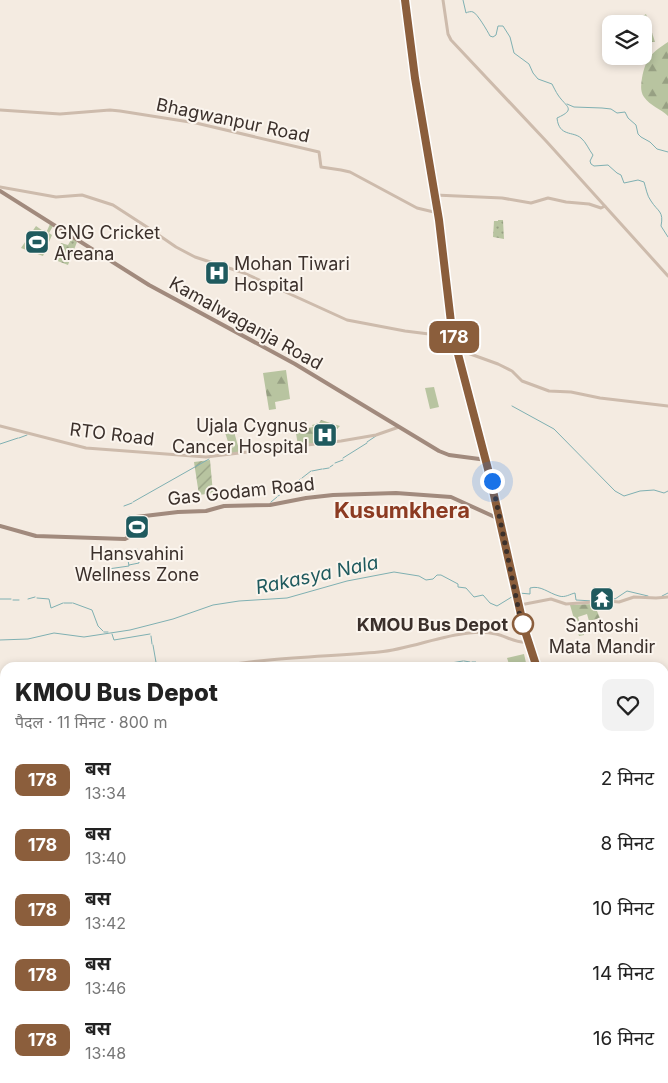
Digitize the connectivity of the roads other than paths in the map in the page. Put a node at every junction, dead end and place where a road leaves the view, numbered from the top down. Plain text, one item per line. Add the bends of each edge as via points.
1 (405, 0) edge
2 (443, 0) edge
3 (0, 110) edge
4 (0, 187) edge
5 (0, 191) edge
6 (435, 195) junction
7 (605, 206) junction
8 (438, 213) junction
9 (668, 276) edge
10 (456, 346) junction
11 (668, 406) edge
12 (0, 426) edge
13 (397, 427) junction
14 (486, 460) junction
15 (499, 518) junction
16 (0, 526) edge
17 (668, 596) edge
18 (519, 606) junction
19 (528, 642) junction
20 (257, 662) edge
21 (534, 662) edge

1 - 6 main road
2 - 7 street via 450,38
3 - 8 street, Bhagwanpur Road via 60,114 113,110 247,135 319,152 321,167 347,171 417,208
4 - 10 street via 57,198 82,196 112,205 195,257 246,274 347,320 429,334
5 - 13 main road, Kamalwaganja Road via 149,285 295,364
6 - 7 street via 502,198 531,203 548,198 601,208
6 - 8 main road
7 - 9 street
8 - 10 main road
10 - 11 street via 512,371 522,381 549,391
10 - 14 main road
12 - 13 street, RTO Road via 82,448 206,457 341,441 376,435
13 - 14 main road, Kamalwaganja Road via 444,453
14 - 15 main road
15 - 16 main road, Gas Godam Road via 445,495 396,493 333,495 270,505 224,506 206,511 136,517 133,535 125,539 36,536
15 - 18 main road
17 - 18 street via 566,604 551,599
18 - 19 main road
19 - 20 street via 496,634 470,633 383,651
19 - 21 main road

